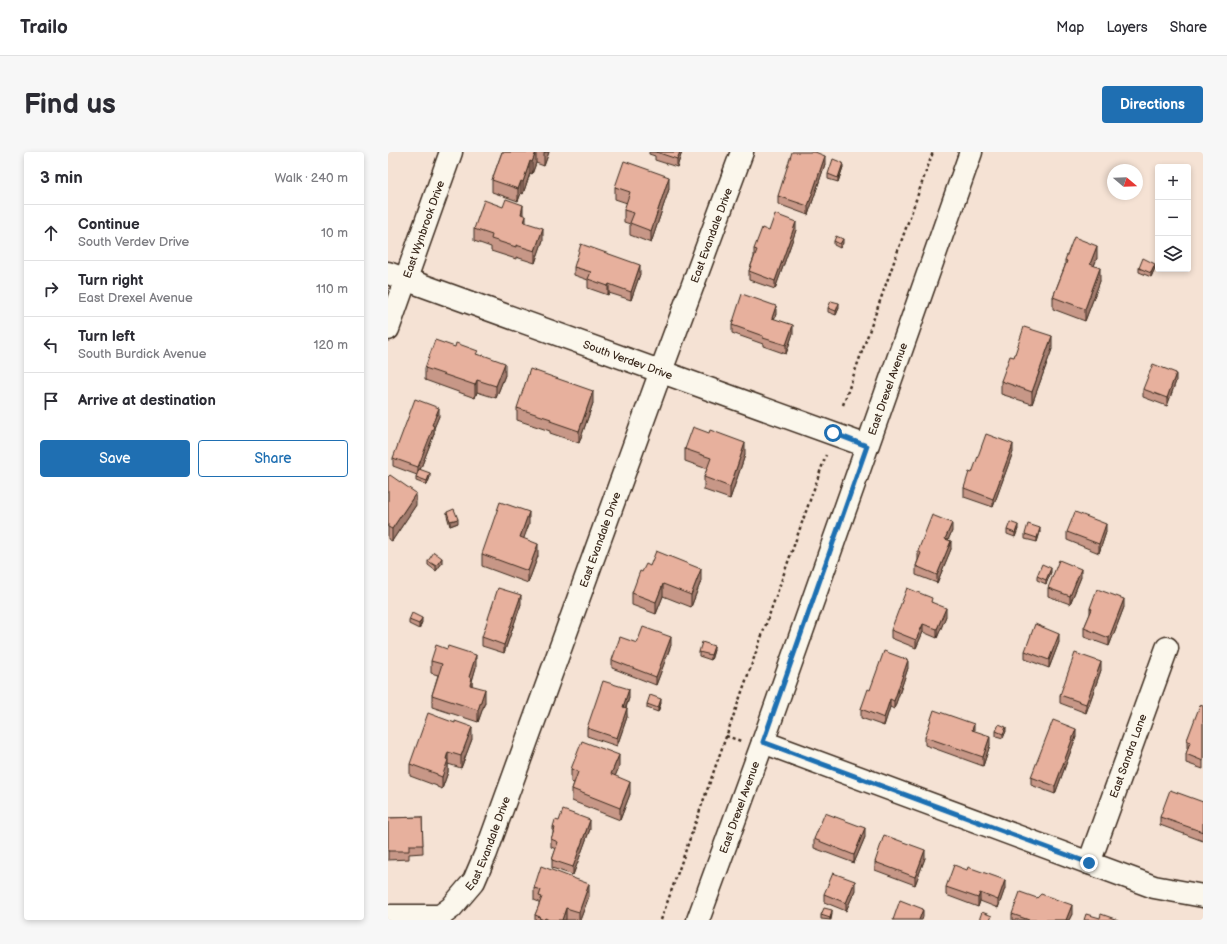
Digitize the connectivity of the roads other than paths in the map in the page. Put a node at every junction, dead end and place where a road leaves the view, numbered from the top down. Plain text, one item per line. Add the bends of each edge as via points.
1 (451, 152) edge
2 (742, 152) edge
3 (971, 152) edge
4 (397, 276) edge
5 (388, 328) edge
6 (661, 371) junction
7 (867, 446) junction
8 (1167, 648) dead end
9 (763, 742) junction
10 (1089, 863) junction
11 (1203, 896) edge
12 (388, 916) edge
13 (698, 920) edge

1 - 4 street, East Wynbrook Drive
2 - 6 street, East Evandale Drive
3 - 7 street, East Drexel Avenue
4 - 5 street, East Wynbrook Drive
4 - 6 street, South Verdev Drive
6 - 7 street, South Verdev Drive
6 - 12 street, East Evandale Drive via 474,881 451,908 440,916
7 - 9 street, East Drexel Avenue
8 - 10 street, East Sandra Lane
9 - 10 street
9 - 13 street, East Drexel Avenue
10 - 11 street via 1154,887

